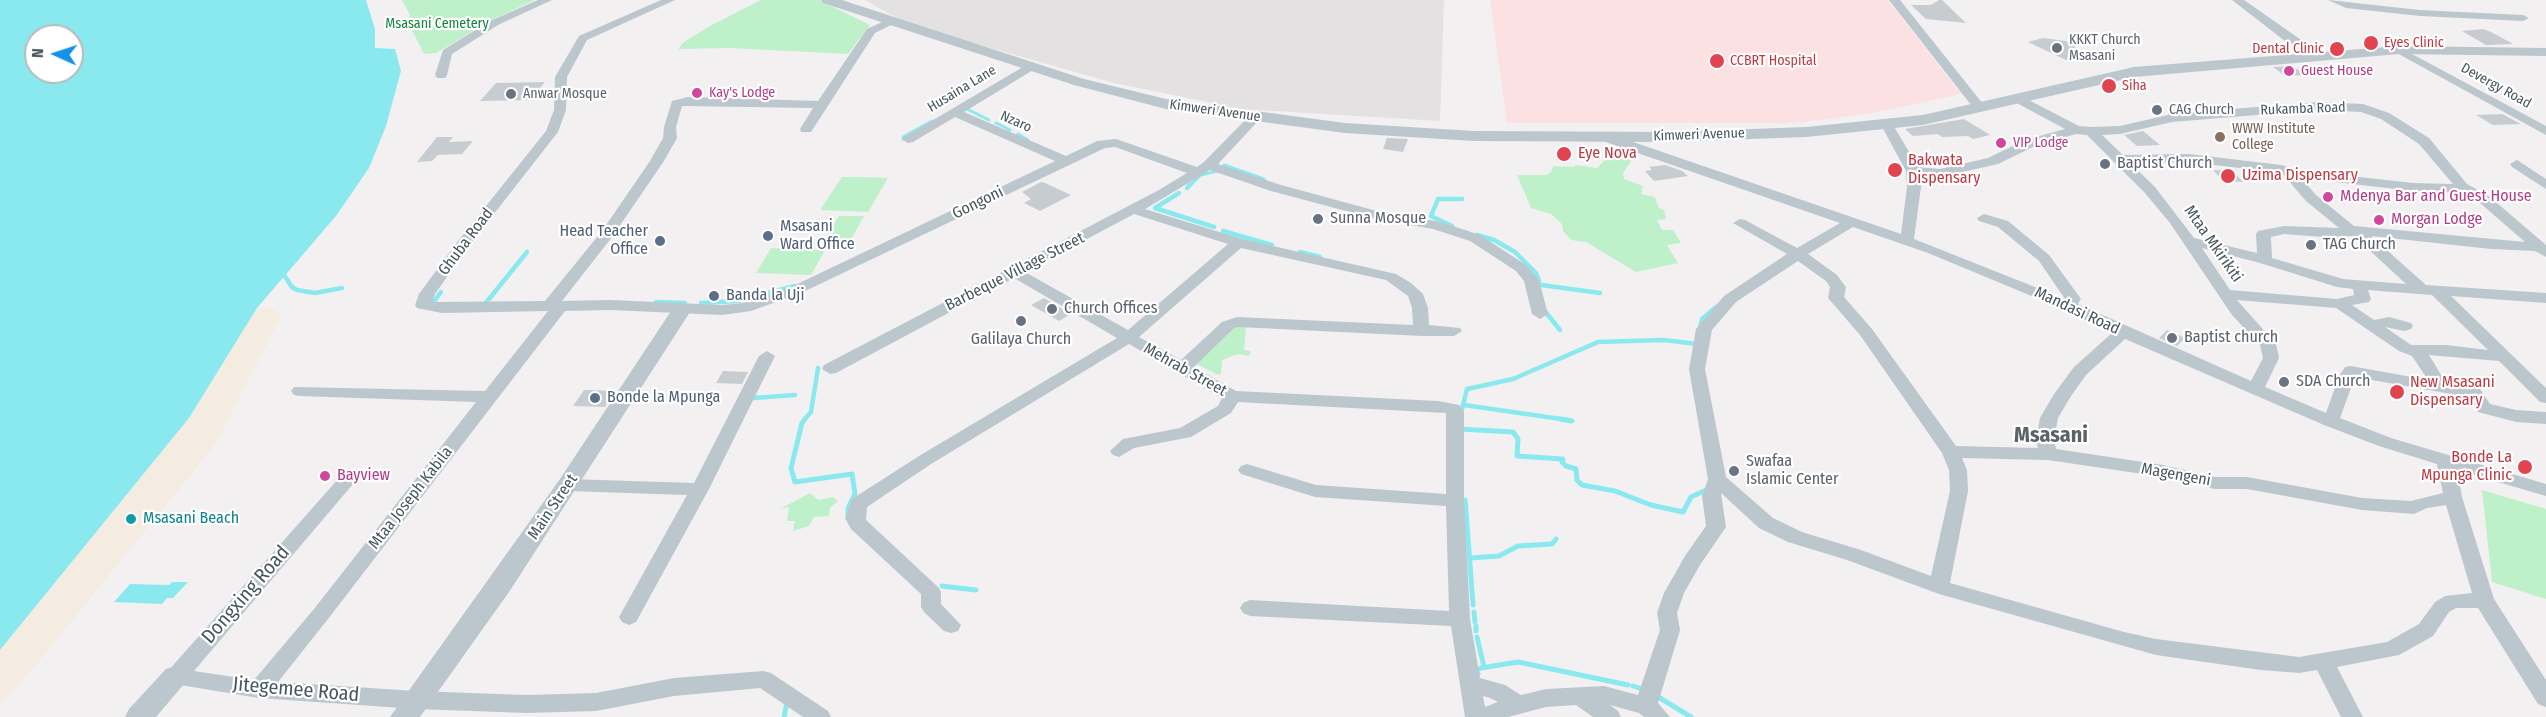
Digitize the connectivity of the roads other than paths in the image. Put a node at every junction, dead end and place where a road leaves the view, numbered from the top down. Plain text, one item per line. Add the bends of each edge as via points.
1 (547, 0) edge
2 (670, 0) edge
3 (828, 0) edge
4 (1894, 0) edge
5 (2237, 0) edge
6 (2333, 0) edge
7 (2523, 18) dead end
8 (893, 20) junction
9 (2301, 44) dead end
10 (2399, 50) junction
11 (2546, 52) edge
12 (1032, 67) junction
13 (441, 75) dead end
14 (2017, 98) junction
15 (822, 105) junction
16 (1979, 107) junction
17 (955, 112) junction
18 (1255, 117) junction
19 (1887, 125) junction
20 (806, 129) dead end
21 (2084, 131) junction
22 (2546, 131) edge
23 (1605, 137) junction
24 (909, 139) dead end
25 (2121, 159) junction
26 (1065, 161) junction
27 (2517, 164) dead end
28 (1204, 169) junction
29 (1913, 171) junction
30 (2288, 172) junction
31 (2546, 185) edge
32 (2465, 189) junction
33 (1135, 210) junction
34 (1984, 218) dead end
35 (1853, 221) junction
36 (1740, 223) dead end
37 (2353, 230) junction
38 (1907, 240) junction
39 (2190, 242) junction
40 (1238, 243) junction
41 (2543, 250) edge
42 (1798, 254) junction
43 (2265, 260) junction
44 (1014, 272) junction
45 (2359, 285) junction
46 (2430, 291) junction
47 (2226, 294) junction
48 (2546, 298) edge
49 (2340, 304) junction
50 (555, 306) junction
51 (2069, 306) junction
52 (682, 309) junction
53 (1540, 314) dead end
54 (2369, 325) junction
55 (2405, 326) dead end
56 (1422, 331) junction
57 (1454, 331) dead end
58 (2123, 332) junction
59 (1128, 338) junction
60 (2419, 353) junction
61 (767, 356) dead end
62 (2503, 357) junction
63 (830, 369) dead end
64 (1182, 369) junction
65 (2447, 388) dead end
66 (2256, 389) junction
67 (300, 391) dead end
68 (1232, 396) junction
69 (491, 397) junction
70 (2546, 399) edge
71 (2546, 418) edge
72 (2330, 420) junction
73 (1119, 451) dead end
74 (1951, 452) junction
75 (2048, 454) junction
76 (2446, 462) junction
77 (1246, 470) dead end
78 (353, 472) dead end
79 (1717, 479) junction
80 (568, 485) junction
81 (700, 489) junction
82 (2546, 490) edge
83 (2453, 497) junction
84 (1455, 500) junction
85 (1939, 587) junction
86 (2484, 600) junction
87 (1250, 608) dead end
88 (629, 617) dead end
89 (1460, 619) junction
90 (951, 625) dead end
91 (2323, 660) junction
92 (176, 677) junction
93 (1470, 683) junction
94 (259, 689) junction
95 (1578, 696) junction
96 (2546, 698) edge
97 (1519, 704) junction
98 (410, 708) edge
99 (592, 709) edge
100 (798, 711) edge
101 (1653, 712) edge
102 (139, 717) edge
103 (820, 717) edge
104 (1476, 717) edge
105 (1482, 717) edge
106 (1610, 717) edge
107 (2352, 717) edge

1 - 13 street via 494,23 447,52
2 - 50 street, Ghuba Road via 583,38 561,77 560,110 552,132 423,300 426,307 442,308
3 - 8 street, Kimweri Avenue
4 - 16 street
5 - 9 street
6 - 7 street via 2346,5 2420,13
8 - 12 street, Kimweri Avenue
8 - 15 street via 871,31
10 - 11 street, Kimweri Avenue
10 - 14 street, Kimweri Avenue via 2134,72
10 - 22 street, Devergy Road
12 - 17 street, Husaina Lane
12 - 18 street, Kimweri Avenue via 1136,97
14 - 16 street, Kimweri Avenue
14 - 21 street
15 - 20 street
15 - 50 street, Mtaa Joseph Kabila via 688,101 676,104 670,138 657,161
16 - 19 street, Kimweri Avenue
17 - 24 street, Husaina Lane
17 - 26 street, Nzaro
18 - 23 street, Kimweri Avenue via 1457,135
18 - 28 street
19 - 23 street, Kimweri Avenue via 1796,132
19 - 29 street
21 - 25 street, Mtaa Mkirikiti
21 - 29 street, Rukamba Road via 2030,143 1993,161 1958,171
21 - 32 street, Rukamba Road via 2120,130 2172,118 2318,106 2363,108 2379,113 2424,141
23 - 35 street, Mandasi Road
25 - 30 street via 2189,158
25 - 39 street, Mtaa Mkirikiti
26 - 28 street, Gongoni via 1111,142
26 - 52 street, Gongoni via 765,303 722,310
27 - 31 street
28 - 33 street, Barbeque Village Street
28 - 53 street, Gongoni via 1372,214 1436,225 1474,238 1521,268 1531,280
29 - 38 street
30 - 32 street via 2397,186
30 - 37 street via 2311,198
32 - 41 street, Rukamba Road via 2493,206
33 - 40 street
33 - 44 street, Barbeque Village Street
34 - 51 street via 2002,224 2044,258 2073,299
35 - 38 street, Mandasi Road
35 - 42 street
36 - 42 street
37 - 41 street
37 - 43 street via 2266,232 2262,237
37 - 46 street
38 - 51 street, Mandasi Road
39 - 43 street
39 - 47 street, Mtaa Mkirikiti
40 - 56 street via 1391,278 1415,294
40 - 59 street
42 - 74 street via 1832,278 1838,286 1836,298 1866,332
42 - 79 street via 1730,299 1704,329 1697,369
43 - 45 street via 2334,282
44 - 59 street, Mehrab Street
44 - 63 street, Barbeque Village Street
45 - 46 street
45 - 49 street via 2363,299
46 - 48 street
46 - 62 street
47 - 49 street
47 - 66 street, Mtaa Mkirikiti via 2271,351 2267,370
49 - 54 street
50 - 52 street, Ghuba Road
50 - 69 street, Mtaa Joseph Kabila
51 - 58 street, Mandasi Road
52 - 80 street, Main Street
54 - 55 street via 2390,322
54 - 60 street
56 - 57 street
56 - 64 street via 1232,323
58 - 66 street, Mandasi Road
58 - 75 street via 2080,371 2063,394 2049,418 2045,440
59 - 64 street, Mehrab Street
59 - 90 street via 925,460 860,504 855,518 858,524 931,592 931,607
60 - 62 street via 2416,350
60 - 72 street via 2440,388 2351,370
61 - 81 street
62 - 70 street
64 - 68 street, Mehrab Street
65 - 71 street via 2474,393 2489,410
66 - 72 street, Mandasi Road
67 - 69 street
68 - 73 street via 1225,410 1185,433 1129,443
68 - 84 street, Mehrab Street via 1447,408 1455,412
69 - 94 street, Mtaa Joseph Kabila
72 - 76 street, Mandasi Road
74 - 75 street, Magengeni
74 - 85 street via 1958,470 1959,491
75 - 83 street, Magengeni via 2362,504 2414,508
76 - 82 street, Mandasi Road
76 - 83 street
77 - 84 street via 1315,491
78 - 92 street, Dongxing Road
79 - 85 street via 1766,523 1795,537
79 - 101 street via 1711,496 1716,526 1692,561 1667,613 1670,630
80 - 81 street
80 - 98 street, Main Street
81 - 88 street
83 - 86 street
84 - 89 street
85 - 91 street via 2156,647 2299,665
86 - 91 street via 2452,601 2442,607 2426,630 2392,649
86 - 96 street
87 - 89 street
89 - 93 street
91 - 107 street
92 - 94 street, Jitegemee Road
92 - 102 street, Dongxing Road
93 - 97 street via 1497,691
93 - 104 street
94 - 98 street, Jitegemee Road
95 - 97 street
95 - 101 street via 1604,696
95 - 106 street
97 - 105 street
98 - 99 street, Jitegemee Road via 527,704
99 - 100 street, Jitegemee Road via 674,687 763,679
100 - 103 street, Jitegemee Road

